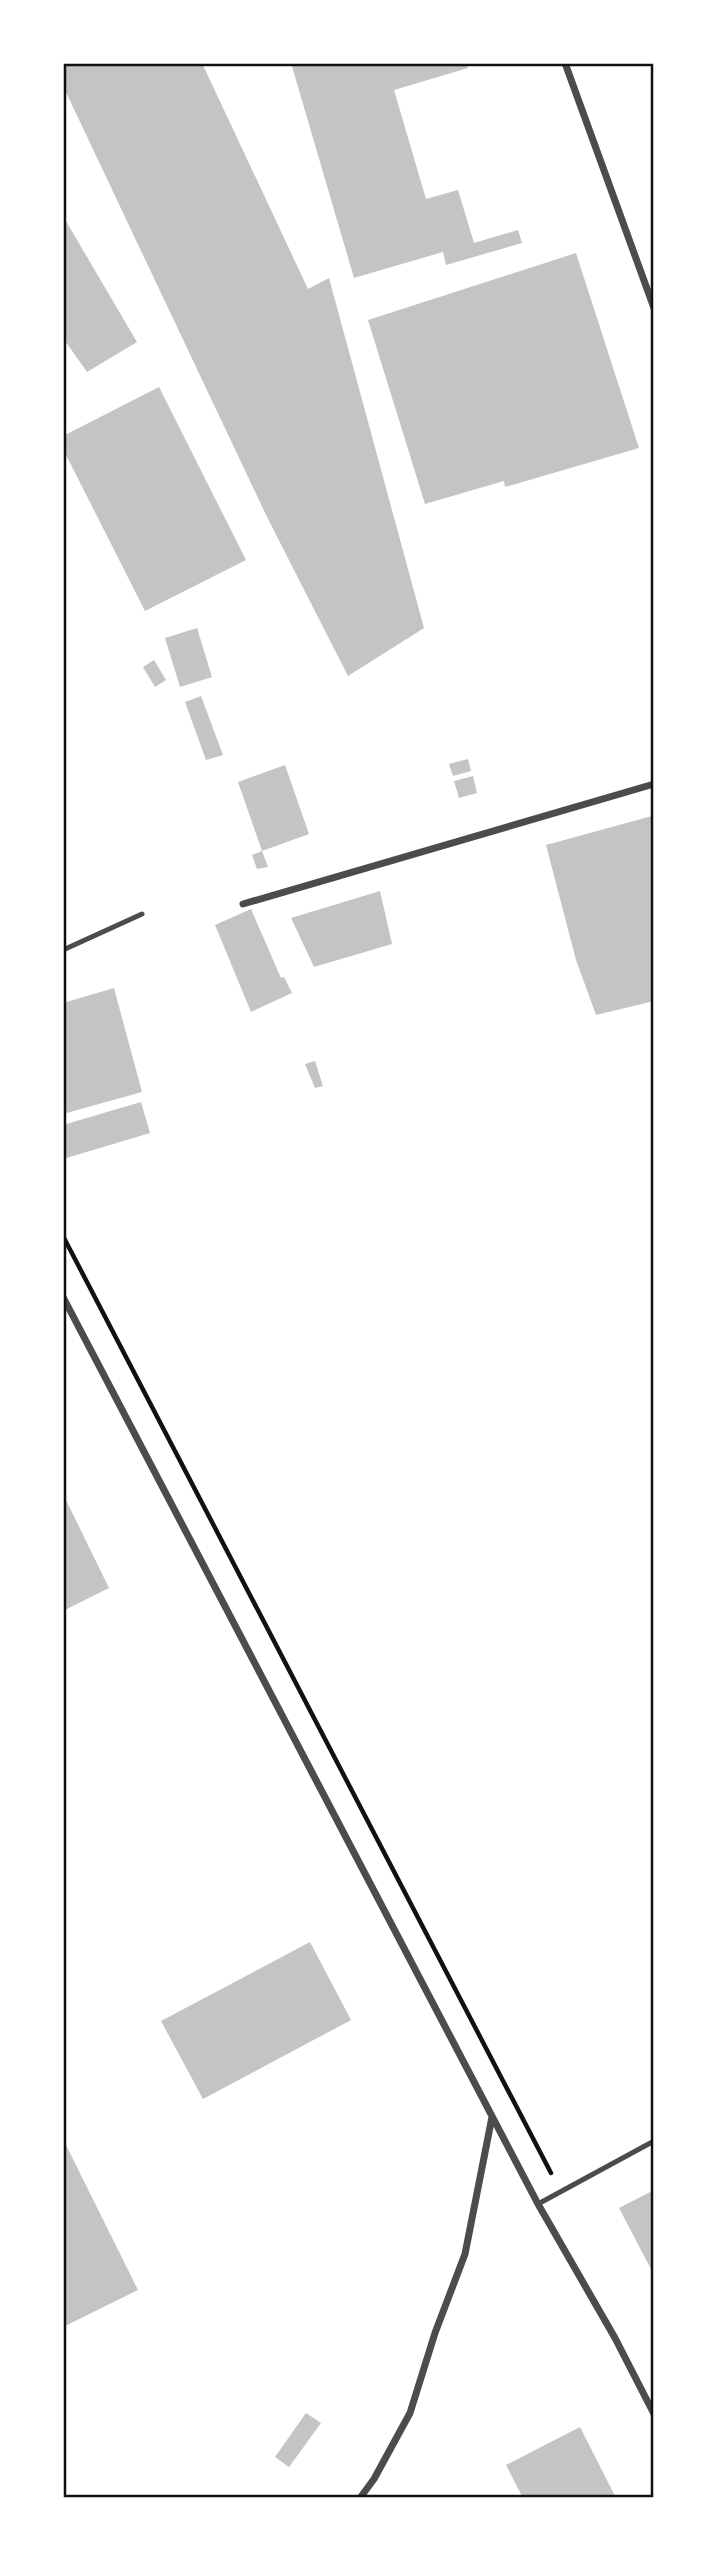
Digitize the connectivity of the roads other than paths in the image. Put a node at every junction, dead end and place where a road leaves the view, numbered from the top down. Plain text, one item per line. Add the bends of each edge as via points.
1 (565, 63) edge
2 (654, 308) edge
3 (654, 784) edge
4 (243, 904) dead end
5 (142, 914) dead end
6 (63, 950) edge
7 (63, 1297) edge
8 (493, 2116) junction
9 (654, 2141) edge
10 (538, 2204) junction
11 (654, 2414) edge
12 (359, 2498) edge

1 - 2 street
3 - 4 street
5 - 6 lane
7 - 8 street
8 - 10 street
8 - 12 street via 466,2254 410,2413
9 - 10 lane
10 - 11 street

